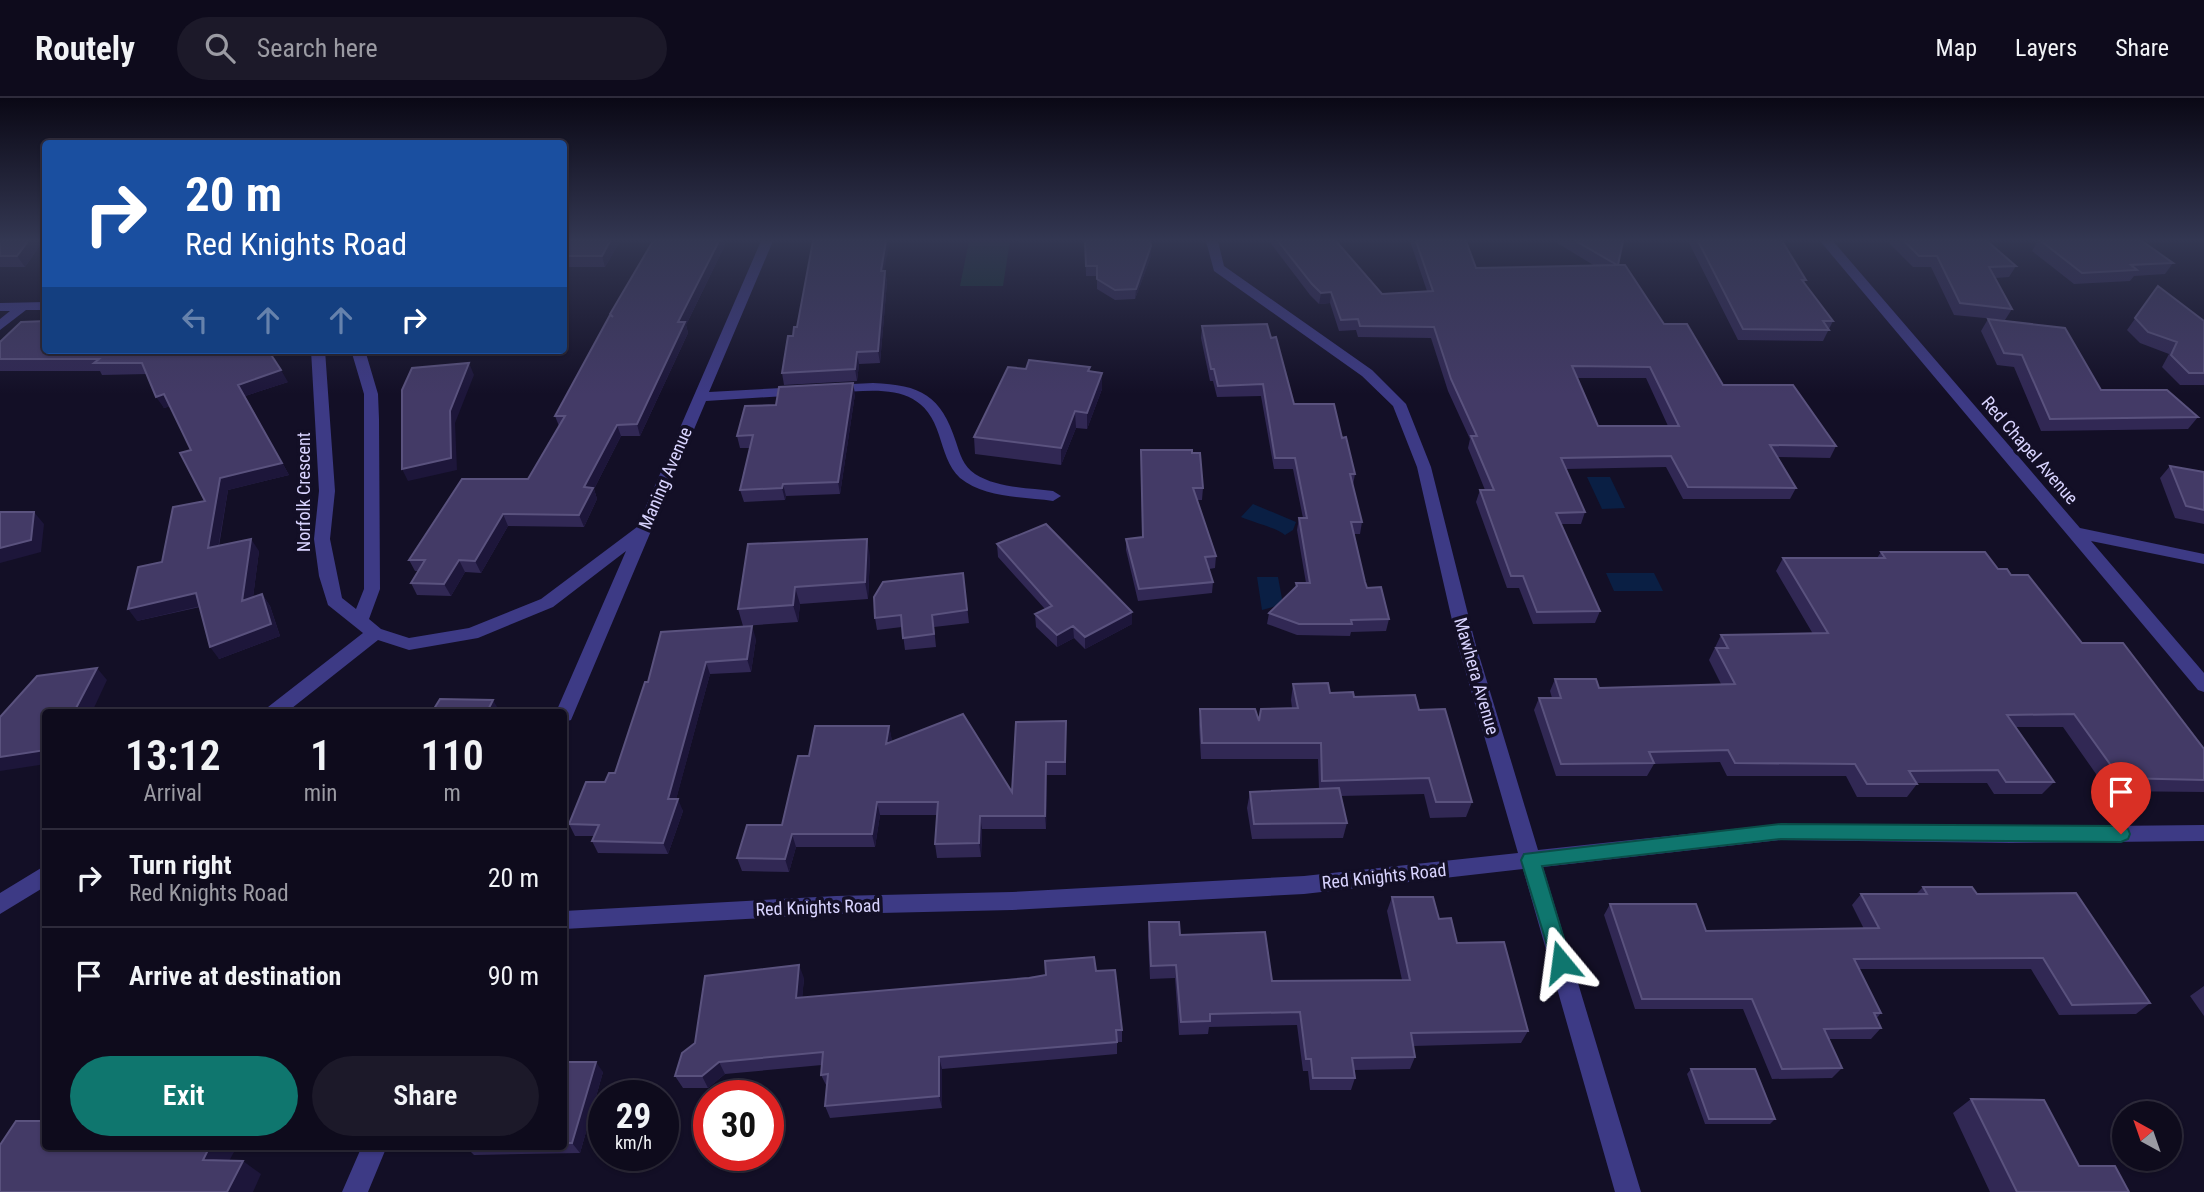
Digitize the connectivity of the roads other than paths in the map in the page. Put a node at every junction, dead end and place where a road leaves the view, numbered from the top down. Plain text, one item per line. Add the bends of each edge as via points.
1 (745, 292) edge
2 (1252, 292) edge
3 (1870, 292) edge
4 (42, 306) edge
5 (0, 307) edge
6 (20, 308) junction
7 (0, 326) edge
8 (318, 354) edge
9 (359, 354) edge
10 (700, 397) junction
11 (1053, 496) dead end
12 (643, 530) junction
13 (2077, 533) junction
14 (2204, 559) edge
15 (360, 620) junction
16 (374, 633) junction
17 (2204, 685) edge
18 (279, 709) edge
19 (567, 709) edge
20 (2204, 833) edge
21 (1531, 860) junction
22 (42, 877) edge
23 (0, 905) edge
24 (567, 920) edge
25 (373, 1150) edge
26 (355, 1192) edge
27 (1628, 1192) edge

1 - 10 street, Maning Avenue
2 - 21 street, Mawhera Avenue via 1367,373 1399,404 1424,467 1465,642
3 - 13 street, Red Chapel Avenue
4 - 6 street
5 - 6 street
6 - 7 street
8 - 15 street, Norfolk Crescent via 327,491 322,539 327,576 334,601
9 - 15 street via 371,394 372,418 372,589
10 - 11 street via 885,386 910,391 935,408 961,470 989,487
10 - 12 street, Maning Avenue
12 - 16 street, Norfolk Crescent via 547,603 472,634 409,644
12 - 19 street, Maning Avenue
13 - 14 street
13 - 17 street, Red Chapel Avenue
15 - 16 street, Norfolk Crescent
16 - 18 street
20 - 21 street, Red Knights Road via 1781,831
21 - 24 street, Red Knights Road via 1304,885
21 - 27 street, Mawhera Avenue
22 - 23 street
25 - 26 street

